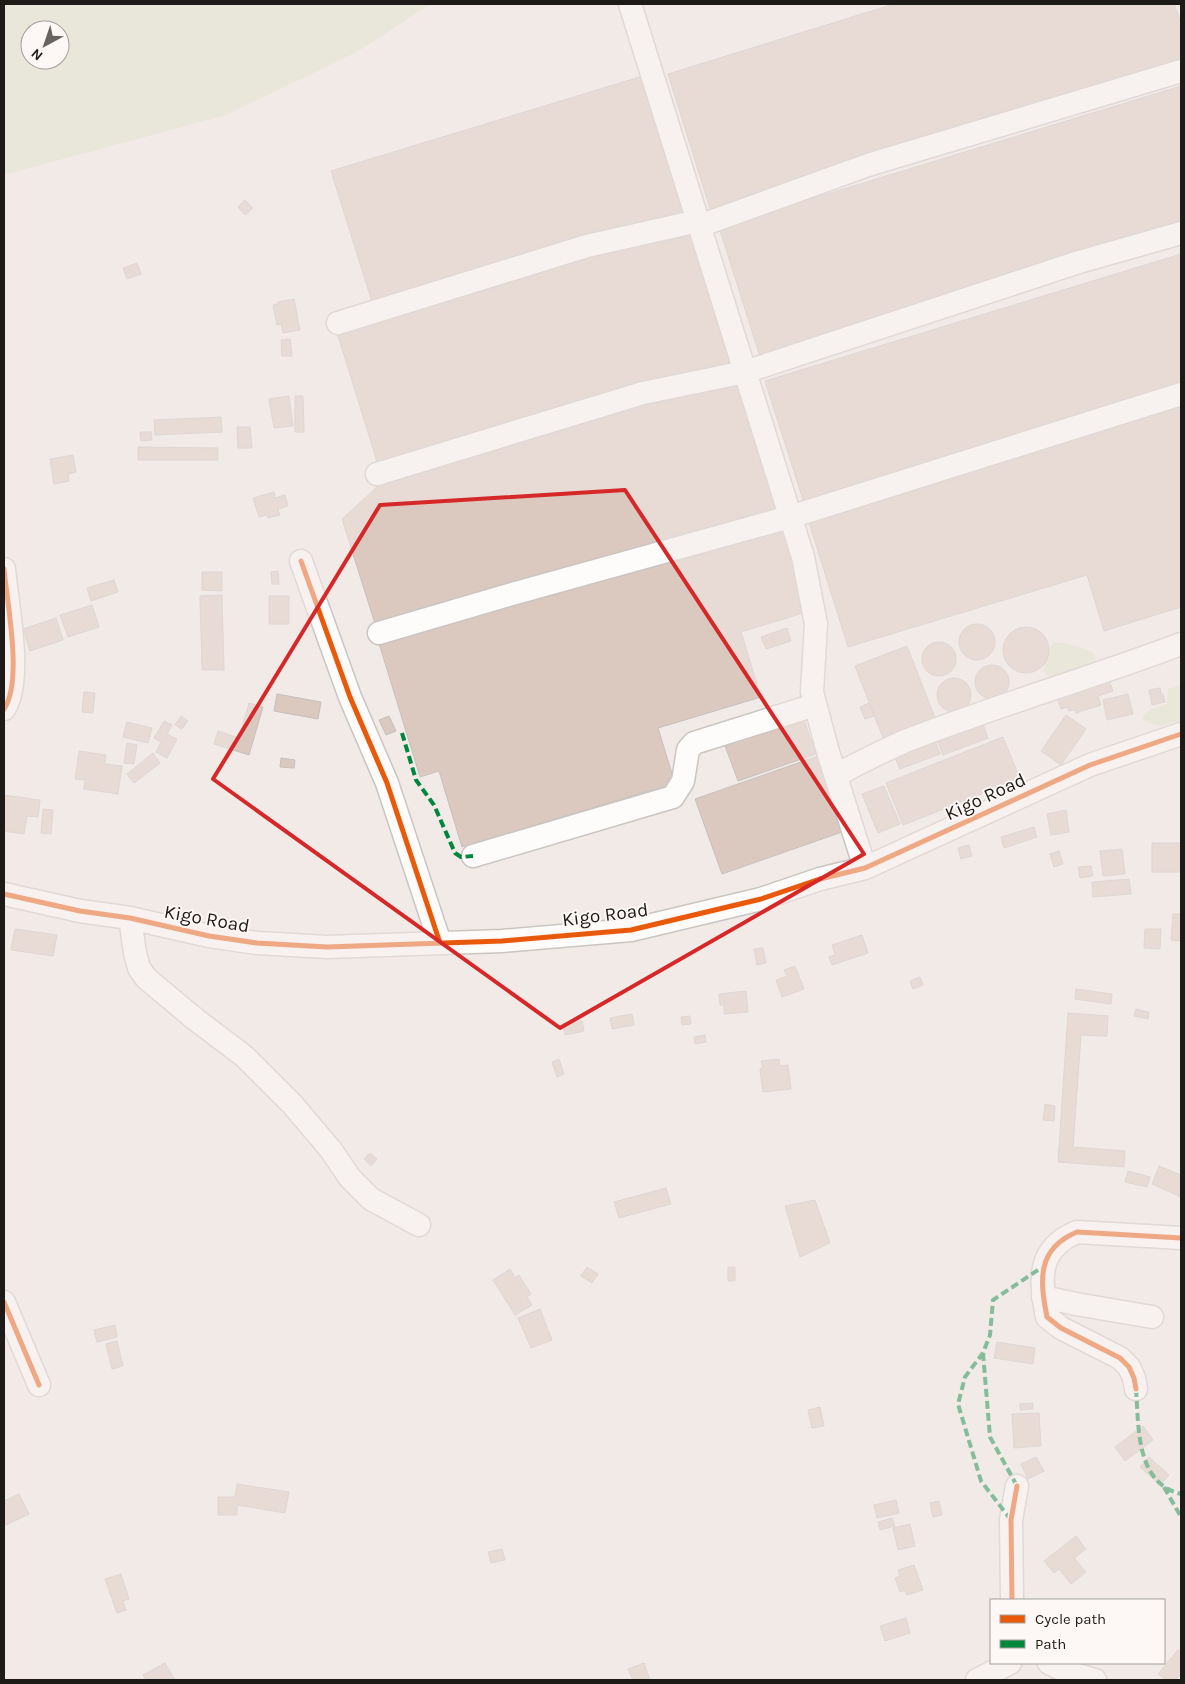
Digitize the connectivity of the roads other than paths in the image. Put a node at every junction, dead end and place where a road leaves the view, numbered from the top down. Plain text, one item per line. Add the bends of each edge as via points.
1 (630, 4) edge
2 (1181, 71) edge
3 (698, 223) junction
4 (1181, 233) edge
5 (338, 323) dead end
6 (745, 372) junction
7 (1181, 394) edge
8 (377, 474) dead end
9 (790, 517) junction
10 (301, 561) dead end
11 (4, 569) edge
12 (379, 633) dead end
13 (1181, 644) edge
14 (815, 705) junction
15 (4, 708) edge
16 (1181, 734) edge
17 (836, 774) junction
18 (473, 856) dead end
19 (866, 868) junction
20 (4, 894) edge
21 (130, 918) junction
22 (440, 943) junction
23 (419, 1225) dead end
24 (1181, 1238) edge
25 (1043, 1297) junction
26 (4, 1302) edge
27 (1152, 1316) dead end
28 (39, 1385) dead end
29 (1136, 1389) dead end
30 (1017, 1486) dead end
31 (1012, 1599) edge
32 (1008, 1664) edge
33 (1051, 1664) edge
34 (977, 1680) edge
35 (1095, 1680) edge

1 - 3 street
2 - 3 street via 872,164
3 - 5 street via 587,246
3 - 6 street
4 - 6 street via 1079,262
6 - 8 street via 643,393
6 - 9 street
7 - 9 street
9 - 12 street
9 - 14 street via 803,557 816,624 812,692
10 - 22 street via 350,697 387,783
11 - 15 street via 14,666 10,701
13 - 17 street via 907,741
14 - 17 street
14 - 18 street via 694,743 688,750 683,781 672,797
16 - 19 street, Kigo Road via 1090,765
17 - 19 street
19 - 22 street, Kigo Road via 820,878 760,899 631,930
20 - 21 street, Kigo Road
21 - 22 street, Kigo Road via 209,936 257,942 326,947
21 - 23 street via 139,968 146,978 244,1056 292,1104 332,1150 350,1178 371,1199
24 - 25 street via 1077,1232 1066,1236 1051,1252 1044,1266
25 - 27 street
25 - 29 street via 1053,1324 1120,1358 1130,1367
26 - 28 street
30 - 31 street via 1011,1520
32 - 34 street
33 - 35 street

